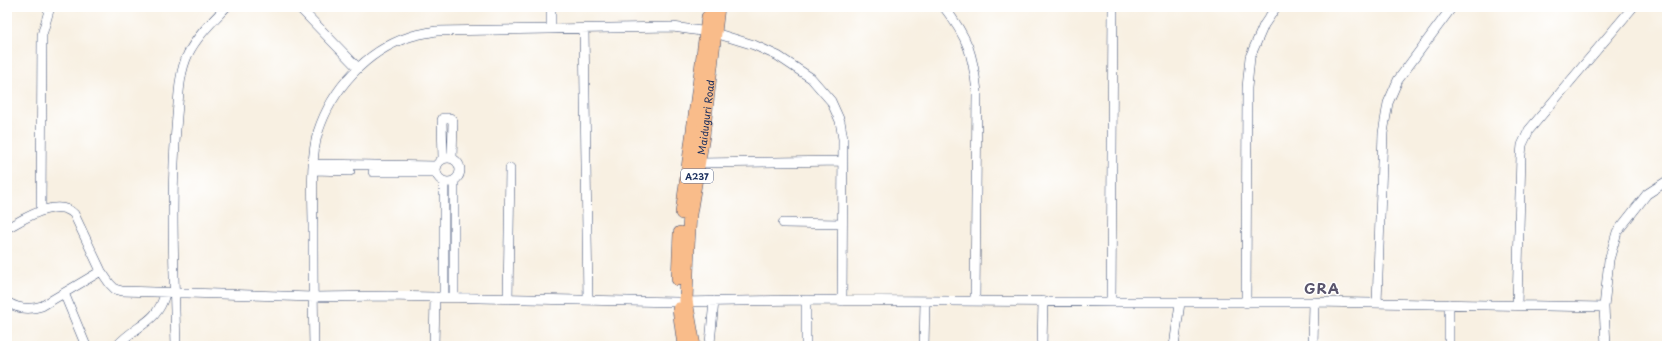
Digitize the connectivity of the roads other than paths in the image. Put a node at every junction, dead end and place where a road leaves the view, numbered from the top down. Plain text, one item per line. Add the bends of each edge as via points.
1 (50, 7) edge
2 (226, 7) edge
3 (300, 7) edge
4 (551, 7) edge
5 (709, 7) edge
6 (718, 7) edge
7 (944, 7) edge
8 (1113, 7) edge
9 (1276, 7) edge
10 (1452, 7) edge
11 (1632, 7) edge
12 (550, 29) junction
13 (584, 29) junction
14 (711, 32) junction
15 (358, 68) junction
16 (452, 158) junction
17 (843, 161) junction
18 (699, 163) junction
19 (438, 166) junction
20 (313, 167) junction
21 (510, 168) dead end
22 (1667, 181) edge
23 (449, 182) junction
24 (41, 210) junction
25 (449, 220) junction
26 (783, 223) dead end
27 (842, 224) junction
28 (7, 228) edge
29 (101, 271) junction
30 (64, 293) junction
31 (175, 293) junction
32 (165, 294) junction
33 (314, 297) junction
34 (440, 297) junction
35 (454, 297) junction
36 (508, 298) junction
37 (588, 300) junction
38 (806, 300) junction
39 (842, 300) junction
40 (682, 301) junction
41 (714, 301) junction
42 (925, 301) junction
43 (975, 301) junction
44 (1043, 301) junction
45 (7, 302) edge
46 (1111, 302) junction
47 (1314, 302) junction
48 (1180, 303) junction
49 (1246, 303) junction
50 (1377, 303) junction
51 (1449, 304) junction
52 (1517, 305) junction
53 (1604, 307) junction
54 (710, 343) dead end
55 (86, 346) edge
56 (117, 346) edge
57 (176, 346) edge
58 (314, 346) edge
59 (434, 346) edge
60 (684, 346) edge
61 (694, 346) edge
62 (806, 346) edge
63 (924, 346) edge
64 (1042, 346) edge
65 (1174, 346) edge
66 (1313, 346) edge
67 (1449, 346) edge
68 (1606, 346) edge

1 - 24 street via 42,36
2 - 31 street via 200,35 188,53 181,75 172,209
3 - 15 street
4 - 12 street
5 - 14 highway, Maiduguri Road / A237
6 - 14 highway, Maiduguri Road / A237
7 - 43 street via 958,24 969,47 977,92
8 - 46 street
9 - 49 street via 1264,25 1249,65
10 - 50 street via 1398,80 1388,103 1383,133
11 - 52 street via 1529,130 1522,145
12 - 13 street
12 - 15 street via 436,31 409,37 381,50
13 - 14 street via 673,27
13 - 37 street
14 - 17 street via 754,45 778,56 811,78 831,101 840,121
14 - 18 highway, Maiduguri Road / A237
14 - 40 highway, Maiduguri Road / A237 via 681,219 678,251
15 - 20 street via 345,82 327,111 318,133
16 - 19 street
16 - 19 street via 453,121 444,118
16 - 23 street via 460,164 461,171 459,177
17 - 18 street
17 - 27 street
18 - 40 highway, Maiduguri Road / A237 via 690,214
19 - 20 street via 420,169
19 - 23 street via 439,178
20 - 33 street
21 - 36 street
22 - 53 street via 1647,194 1617,232 1608,260
23 - 25 street
24 - 28 street
24 - 29 street via 66,208 74,214
25 - 34 street
25 - 35 street
26 - 27 street
27 - 39 street
29 - 30 street
29 - 32 street via 115,289
30 - 45 street via 33,309
30 - 55 street
31 - 32 street
31 - 33 street
31 - 57 street
32 - 56 street via 154,317 131,332
33 - 34 street
33 - 58 street
34 - 35 street
34 - 59 street
35 - 36 street
36 - 37 street
37 - 40 street
38 - 39 street
38 - 41 street
38 - 62 street
39 - 42 street
40 - 41 street
40 - 60 highway, Maiduguri Road / A237
40 - 61 highway, Maiduguri Road / A237
41 - 54 street
42 - 43 street
42 - 63 street
43 - 44 street
44 - 46 street
44 - 64 street
46 - 48 street
47 - 49 street
47 - 50 street
47 - 66 street
48 - 49 street
48 - 65 street
50 - 51 street
51 - 52 street
51 - 67 street
52 - 53 street
53 - 68 street

